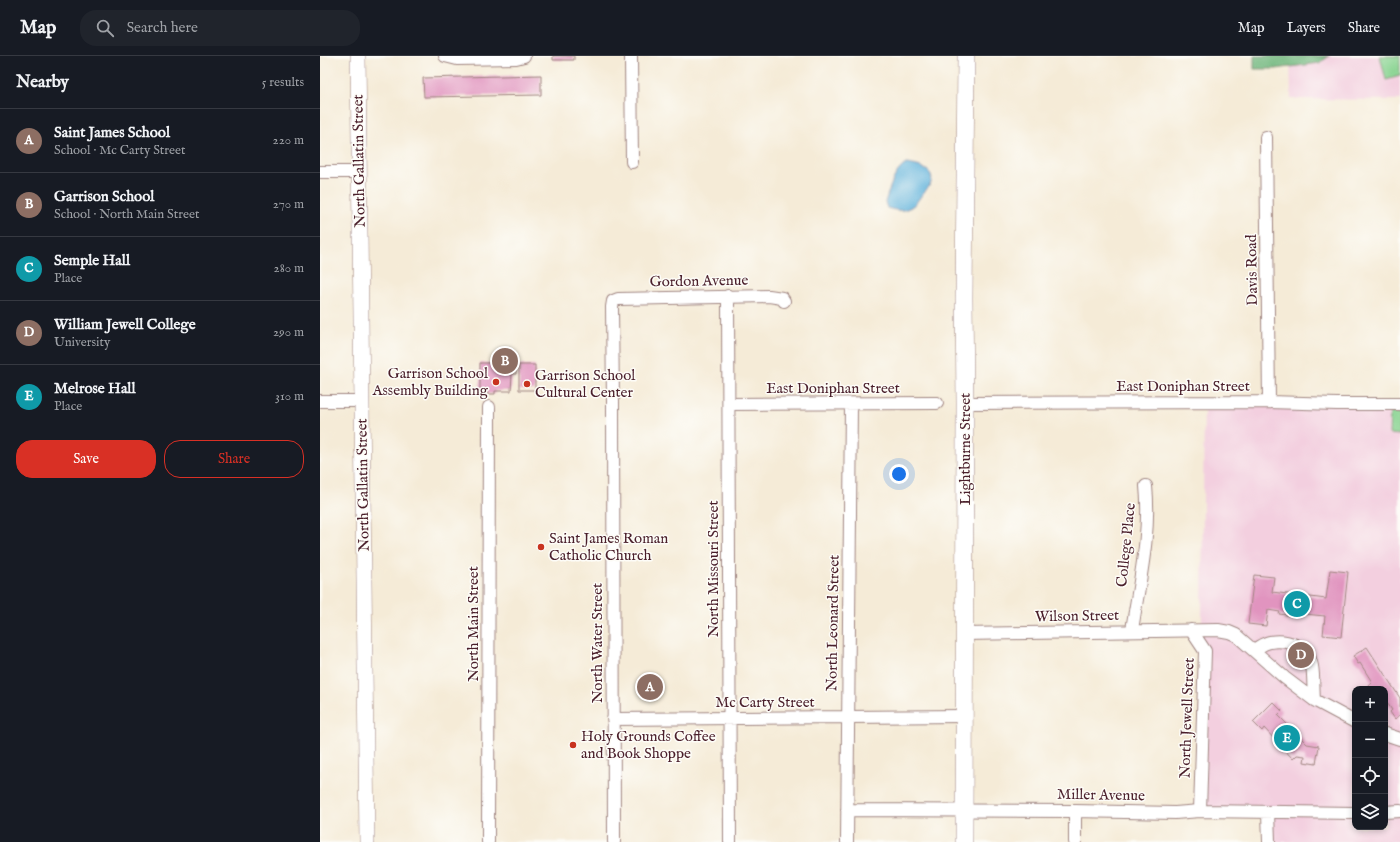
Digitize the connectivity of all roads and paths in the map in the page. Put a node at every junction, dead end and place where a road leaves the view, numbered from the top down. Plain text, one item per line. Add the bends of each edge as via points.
1 (358, 56) edge
2 (445, 56) edge
3 (524, 56) edge
4 (631, 56) edge
5 (966, 56) edge
6 (1266, 138) dead end
7 (632, 162) dead end
8 (320, 172) edge
9 (359, 172) junction
10 (728, 296) junction
11 (613, 301) joint
12 (784, 302) dead end
13 (320, 401) edge
14 (362, 402) junction
15 (1269, 402) junction
16 (937, 403) dead end
17 (965, 403) junction
18 (729, 404) junction
19 (850, 404) junction
20 (1400, 404) edge
21 (489, 407) dead end
22 (1146, 486) dead end
23 (1132, 630) junction
24 (1191, 630) junction
25 (964, 634) junction
26 (1253, 650) junction
27 (1314, 700) junction
28 (964, 716) junction
29 (848, 717) junction
30 (730, 718) junction
31 (613, 719) junction
32 (1352, 720) edge
33 (1388, 735) edge
34 (1400, 739) edge
35 (847, 810) junction
36 (964, 810) junction
37 (1400, 810) edge
38 (1075, 811) junction
39 (1200, 811) junction
40 (1268, 812) junction
41 (1388, 812) edge
42 (1352, 813) edge
43 (367, 842) edge
44 (488, 842) edge
45 (614, 842) edge
46 (730, 842) edge
47 (847, 842) edge
48 (964, 842) edge
49 (1075, 842) edge
50 (1268, 842) edge

1 - 9 street, North Gallatin Street
2 - 3 street via 457,59
4 - 7 street
5 - 17 main road, Lightburne Street
6 - 15 street, Davis Road
8 - 9 street
9 - 14 street, North Gallatin Street
10 - 11 street, Gordon Avenue
10 - 12 street, Gordon Avenue via 768,296 782,298
10 - 18 street, North Missouri Street
11 - 31 street, North Water Street
13 - 14 street
14 - 43 street, North Gallatin Street
15 - 17 street, East Doniphan Street
15 - 20 street, East Doniphan Street
16 - 19 street, East Doniphan Street
17 - 25 main road, Lightburne Street
18 - 19 street, East Doniphan Street
18 - 30 street, North Missouri Street
19 - 29 street, North Leonard Street
21 - 44 street, North Main Street
22 - 23 street, College Place via 1146,540
23 - 24 street, Wilson Street
23 - 25 street, Wilson Street
24 - 26 street, Wilson Street via 1229,632
24 - 39 street, North Jewell Street via 1205,651
25 - 28 main road, Lightburne Street
26 - 27 street, Wilson Street
26 - 27 street via 1269,642 1286,642 1304,650 1312,665
27 - 32 street, Wilson Street
28 - 29 street, Mc Carty Street
28 - 36 main road, Lightburne Street
29 - 30 street, Mc Carty Street
29 - 35 street, North Leonard Street
30 - 31 street, Mc Carty Street
30 - 46 street, North Missouri Street
31 - 45 street, North Water Street
33 - 34 street
35 - 36 street, Miller Avenue
35 - 47 street, North Leonard Street
36 - 38 street, Miller Avenue
36 - 48 main road, Lightburne Street
37 - 41 street
38 - 39 street, Miller Avenue
38 - 49 street
39 - 40 street, Miller Avenue
40 - 42 street, Miller Avenue
40 - 50 street

